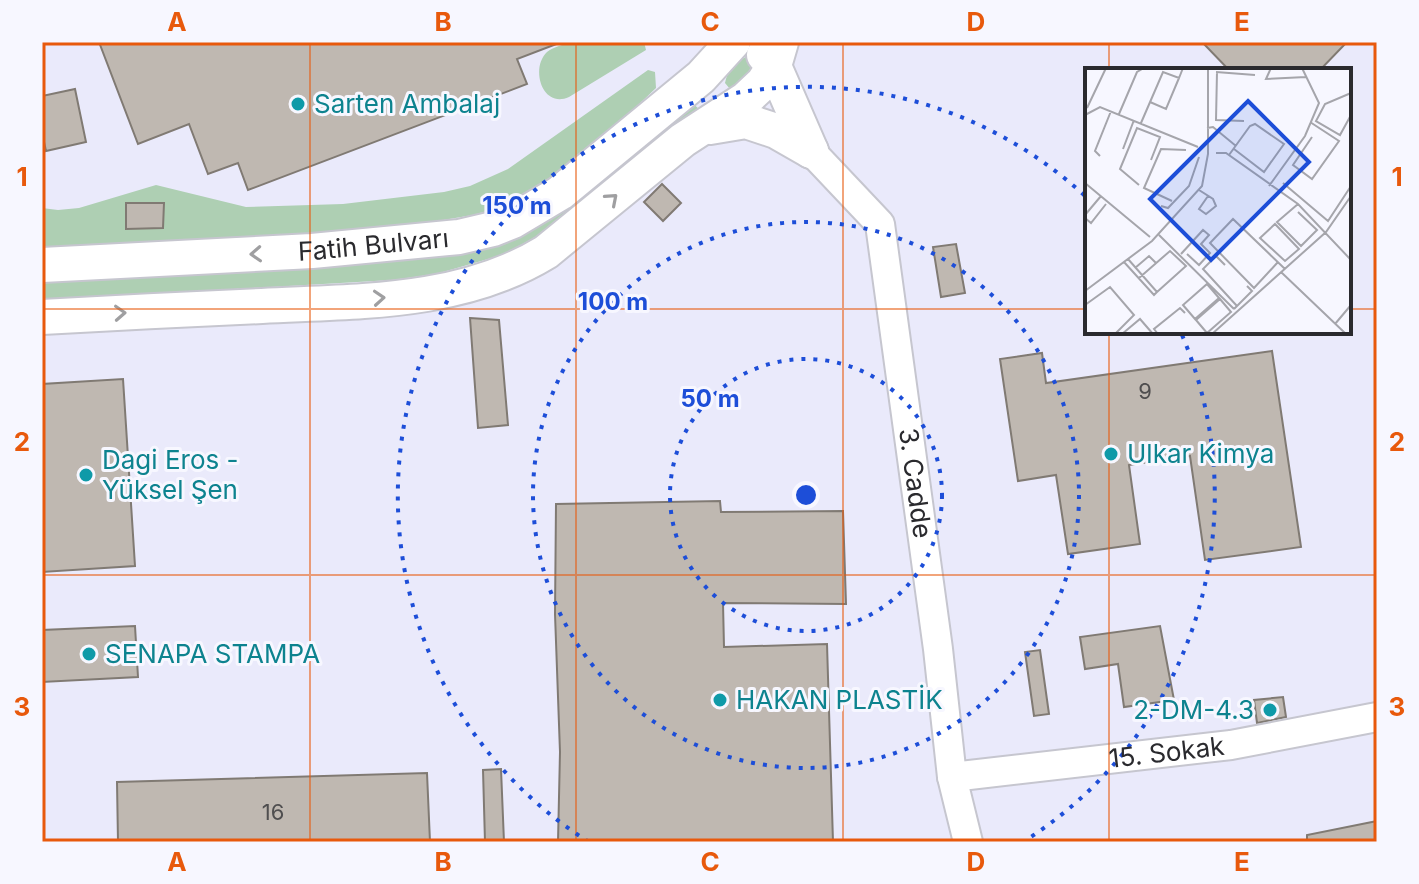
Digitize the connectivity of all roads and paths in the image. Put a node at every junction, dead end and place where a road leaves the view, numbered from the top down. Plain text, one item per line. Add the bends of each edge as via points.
1 (733, 42) edge
2 (769, 50) edge
3 (701, 77) junction
4 (731, 109) junction
5 (702, 128) junction
6 (811, 151) junction
7 (42, 265) edge
8 (42, 317) edge
9 (1377, 717) edge
10 (952, 777) junction
11 (968, 842) edge

1 - 3 main road, Fatih Bulvarı
2 - 4 main road via 763,83
2 - 6 main road
3 - 4 main road via 716,102
3 -> 7 main road, Fatih Bulvarı via 560,193 493,229 411,243
4 - 5 main road
5 - 6 main road via 746,121
8 -> 5 main road via 316,303 472,286 546,252
6 - 10 street, 3. Cadde via 880,224
9 - 10 street, 15. Sokak via 1231,745
10 - 11 street, 3. Cadde

